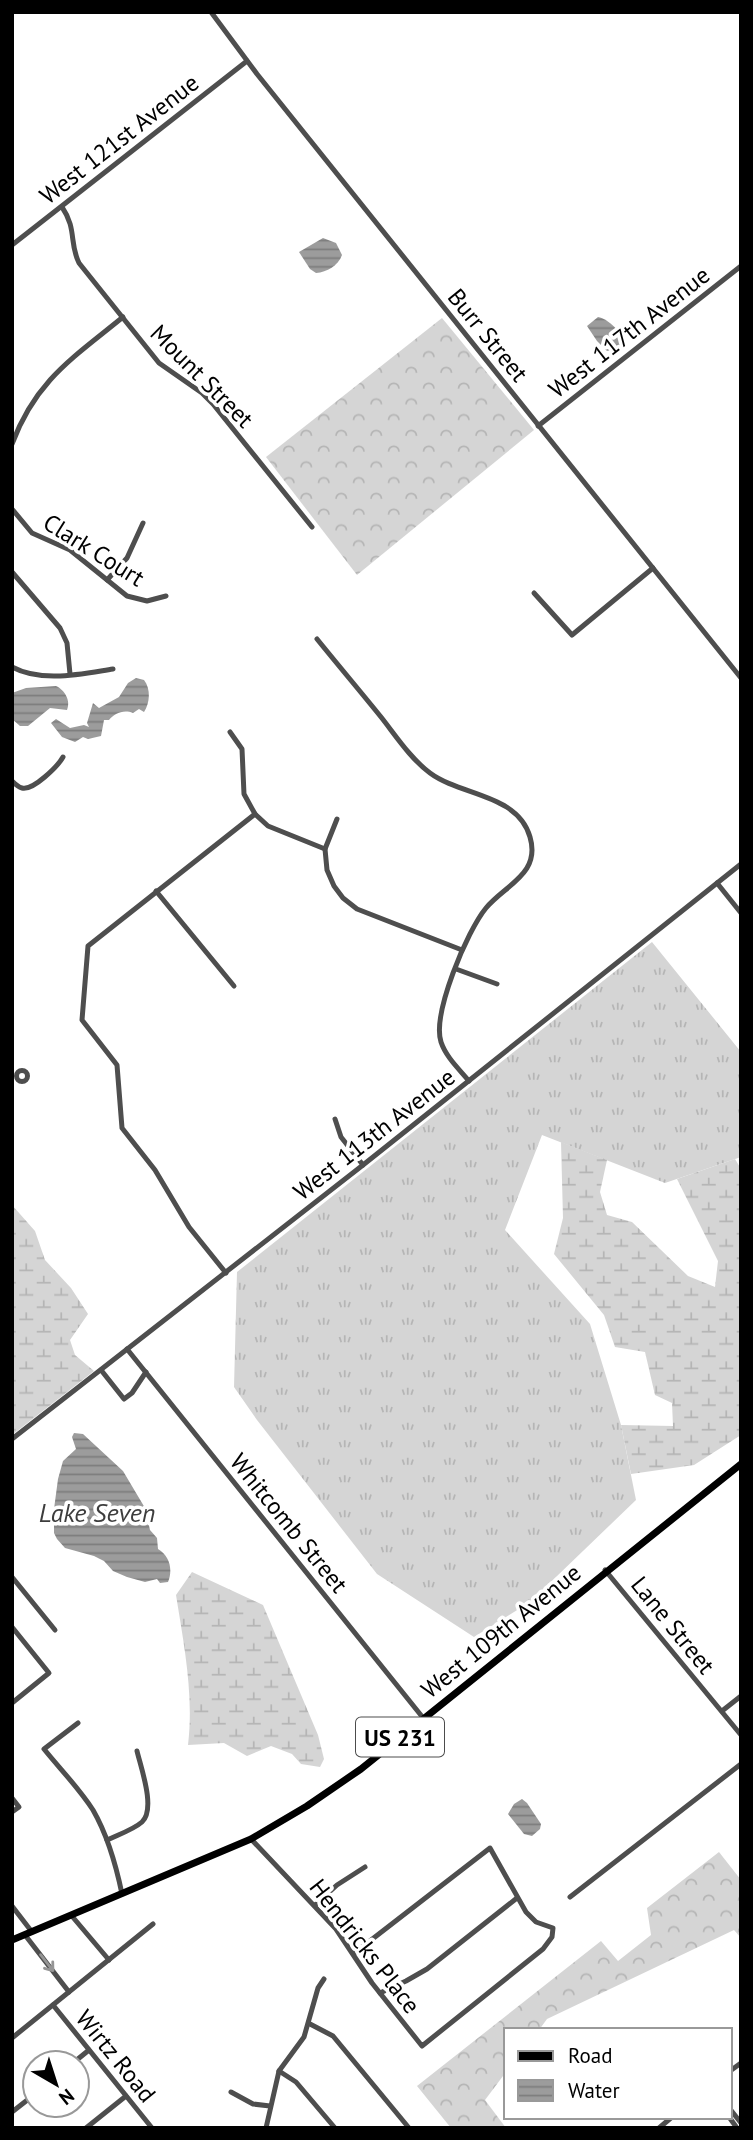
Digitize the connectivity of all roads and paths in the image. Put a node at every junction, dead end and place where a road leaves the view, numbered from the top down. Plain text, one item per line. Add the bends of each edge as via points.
1 (211, 12) edge
2 (247, 61) junction
3 (62, 207) junction
4 (12, 245) edge
5 (741, 266) edge
6 (123, 317) junction
7 (538, 426) junction
8 (12, 444) edge
9 (12, 509) edge
10 (144, 523) dead end
11 (312, 527) dead end
12 (653, 568) junction
13 (12, 572) edge
14 (107, 580) junction
15 (534, 593) dead end
16 (166, 596) dead end
17 (317, 639) dead end
18 (12, 667) edge
19 (113, 669) dead end
20 (70, 674) junction
21 (741, 678) edge
22 (230, 732) dead end
23 (63, 757) dead end
24 (12, 781) edge
25 (255, 814) junction
26 (337, 819) dead end
27 (325, 849) junction
28 (741, 864) edge
29 (717, 883) junction
30 (156, 891) junction
31 (741, 913) edge
32 (462, 950) junction
33 (456, 969) junction
34 (497, 984) dead end
35 (234, 986) dead end
36 (469, 1081) junction
37 (335, 1119) dead end
38 (363, 1165) junction
39 (226, 1273) junction
40 (127, 1349) junction
41 (101, 1370) junction
42 (146, 1372) junction
43 (12, 1439) edge
44 (741, 1464) edge
45 (605, 1570) junction
46 (12, 1577) edge
47 (12, 1627) edge
48 (55, 1630) dead end
49 (741, 1696) edge
50 (12, 1703) edge
51 (722, 1712) junction
52 (424, 1719) junction
53 (78, 1723) dead end
54 (741, 1735) edge
55 (137, 1751) dead end
56 (741, 1764) edge
57 (12, 1798) edge
58 (12, 1812) edge
59 (251, 1839) junction
60 (107, 1840) junction
61 (365, 1867) dead end
62 (122, 1894) junction
63 (570, 1897) dead end
64 (517, 1898) junction
65 (315, 1905) junction
66 (12, 1906) edge
67 (71, 1915) junction
68 (153, 1924) dead end
69 (29, 1933) junction
70 (12, 1940) edge
71 (353, 1954) junction
72 (109, 1960) junction
73 (324, 1979) dead end
74 (69, 1992) junction
75 (380, 1993) junction
76 (53, 2006) junction
77 (310, 2024) junction
78 (12, 2038) edge
79 (88, 2049) edge
80 (91, 2052) edge
81 (279, 2071) junction
82 (231, 2092) dead end
83 (126, 2096) junction
84 (270, 2106) junction
85 (86, 2128) edge
86 (152, 2128) edge
87 (266, 2128) edge
88 (335, 2128) edge
89 (409, 2128) edge

1 - 2 street, Burr Street
2 - 3 street, West 121st Avenue
2 - 7 street, Burr Street
3 - 4 street, West 121st Avenue
3 - 6 street, Mount Street via 73,227 75,256
5 - 7 street, West 117th Avenue
6 - 8 street via 45,384
6 - 11 street, Mount Street via 159,363 213,404
7 - 12 street, Burr Street
9 - 14 street, Clark Court via 32,533 70,550
10 - 14 street via 127,558
12 - 15 street via 572,635
12 - 21 street, Burr Street
13 - 20 street via 60,628
14 - 16 street, Clark Court via 138,600
17 - 32 street via 415,759 444,781 515,811 530,837 530,862 517,881 487,906
18 - 20 street via 31,675
19 - 20 street
22 - 25 street via 242,749 244,794
23 - 24 street via 29,788
25 - 27 street via 268,826
25 - 30 street
26 - 27 street
27 - 32 street via 334,886 357,909
28 - 29 street, West 113th Avenue
29 - 31 street
29 - 36 street, West 113th Avenue
30 - 35 street
30 - 39 street via 88,946 82,1020 117,1065 122,1128
32 - 33 street
33 - 34 street
33 - 36 street via 442,1003 441,1042
36 - 38 street, West 113th Avenue
37 - 38 street via 341,1137
38 - 39 street, West 113th Avenue
39 - 40 street, West 113th Avenue
40 - 41 street, West 113th Avenue
40 - 42 street, Whitcomb Street
41 - 42 street via 124,1399
41 - 43 street, West 113th Avenue
42 - 52 street, Whitcomb Street
44 - 45 main road, West 109th Avenue / US 231
45 - 51 street, Lane Street
45 - 52 main road, West 109th Avenue / US 231
46 - 48 street
47 - 50 street via 49,1673
49 - 51 street
51 - 54 street, Lane Street
52 - 59 main road, West 109th Avenue / US 231 via 334,1788
53 - 60 street via 44,1749 92,1808
55 - 60 street via 149,1804 147,1814 140,1824
56 - 63 street
57 - 58 street via 19,1807
59 - 62 main road, West 109th Avenue / US 231
59 - 65 street, Hendricks Place
60 - 62 street
61 - 65 street
62 - 67 main road, West 109th Avenue / US 231
64 - 71 street via 490,1848
64 - 75 street via 427,1969
64 - 75 street, Hendricks Place via 536,1922 553,1928 552,1937 543,1950 422,2046
65 - 71 street, Hendricks Place
66 - 69 street
67 - 69 main road, West 109th Avenue / US 231
67 - 72 street
68 - 72 street
69 - 70 main road, West 109th Avenue / US 231
69 -> 74 street
71 - 75 street, Hendricks Place
72 - 74 street
73 - 77 street
74 - 76 street
76 - 78 street
76 - 79 street, Wirtz Road
77 - 81 street
77 - 89 street via 334,2036
80 - 83 street, Wirtz Road
81 - 84 street
81 - 88 street via 296,2082
82 - 84 street via 253,2104
83 - 85 street
83 - 86 street, Wirtz Road
84 - 87 street

